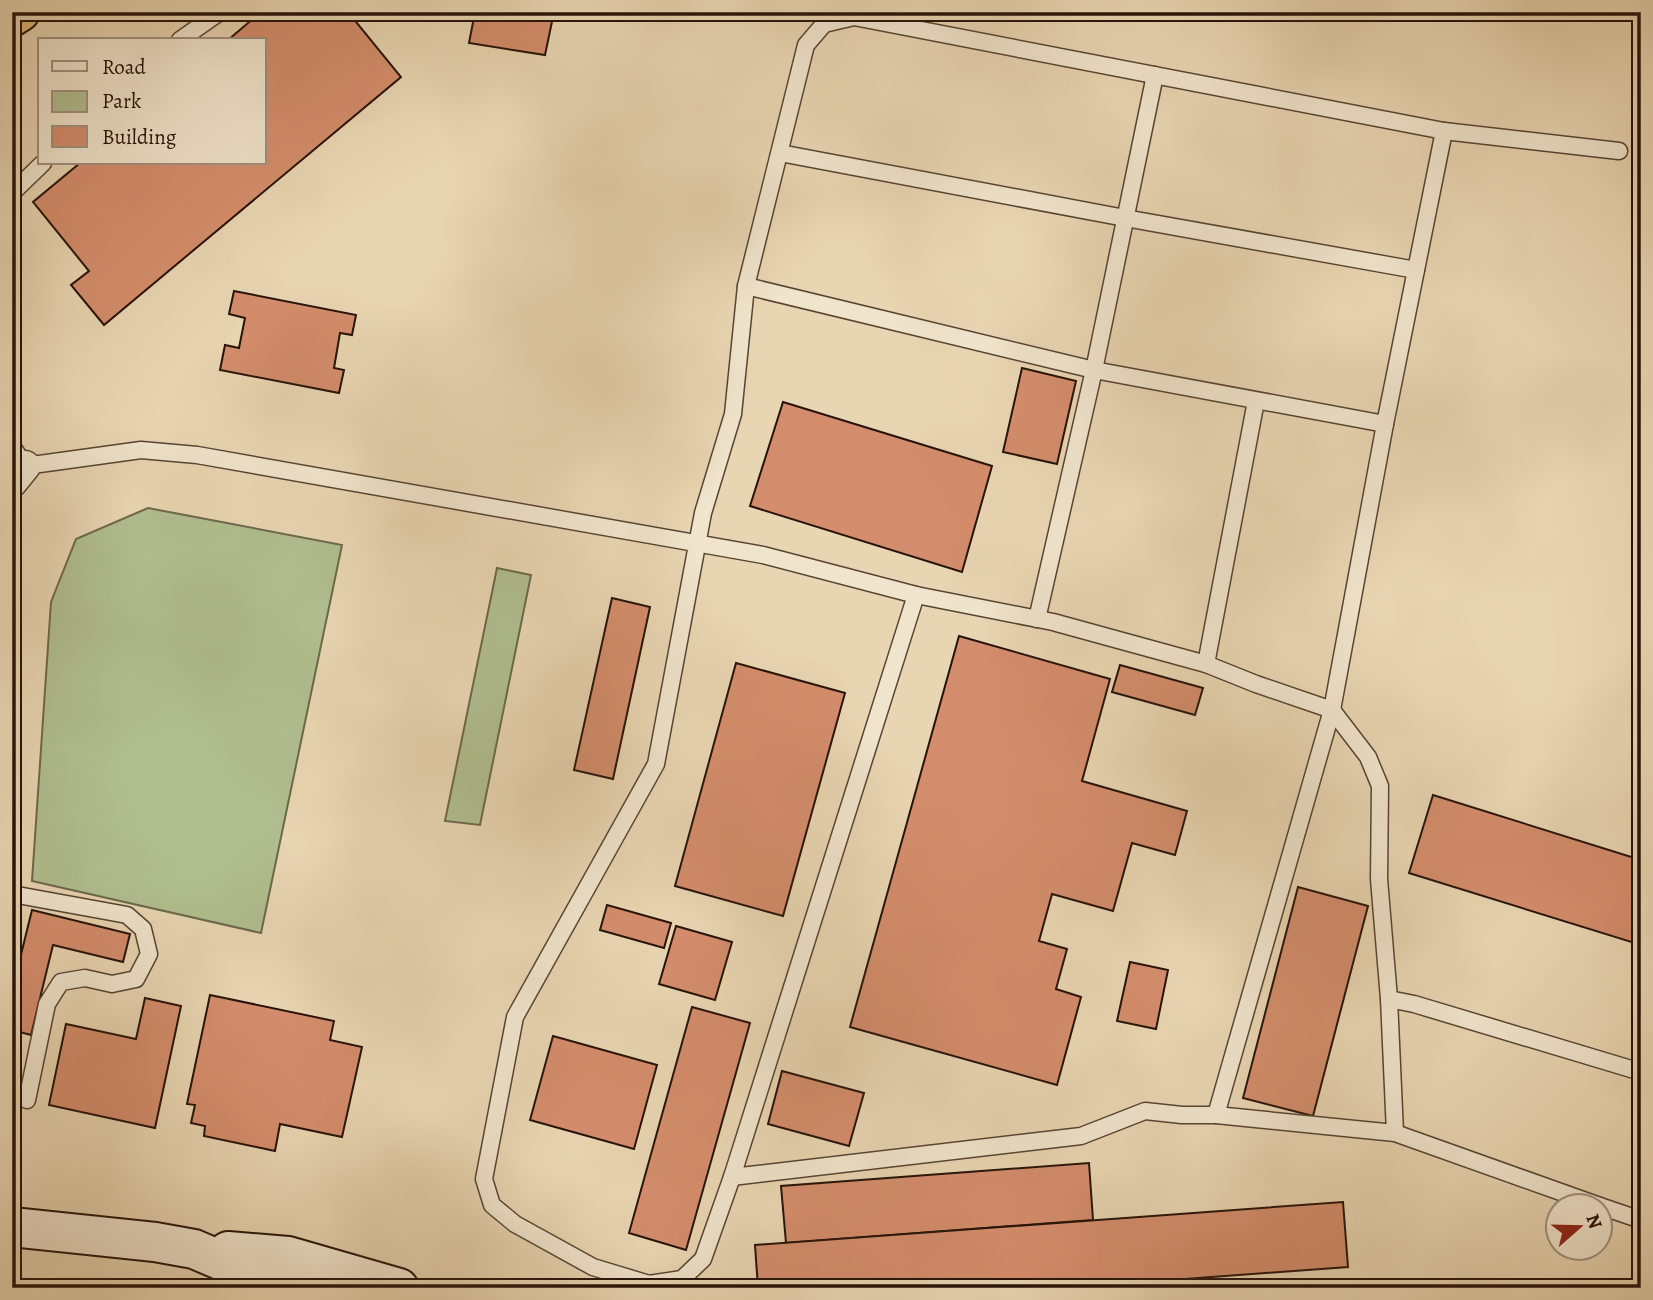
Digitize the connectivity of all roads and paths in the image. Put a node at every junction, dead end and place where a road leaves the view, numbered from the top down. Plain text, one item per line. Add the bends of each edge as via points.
1 (20, 12) edge
2 (220, 12) edge
3 (12, 17) edge
4 (183, 38) edge
5 (1155, 75) junction
6 (1444, 131) junction
7 (1619, 150) dead end
8 (779, 153) junction
9 (42, 164) edge
10 (12, 193) edge
11 (1125, 218) junction
12 (1416, 270) junction
13 (746, 286) junction
14 (1094, 370) junction
15 (1256, 401) junction
16 (1385, 424) junction
17 (16, 464) edge
18 (698, 543) junction
19 (916, 595) junction
20 (1037, 619) junction
21 (1206, 664) junction
22 (1332, 710) junction
23 (12, 894) edge
24 (1389, 999) junction
25 (1641, 1072) edge
26 (27, 1100) dead end
27 (1216, 1115) junction
28 (1395, 1133) junction
29 (732, 1177) junction
30 (1561, 1192) edge
31 (1614, 1211) edge
32 (1641, 1220) edge
33 (12, 1227) edge
34 (194, 1249) junction
35 (687, 1275) junction
36 (286, 1288) edge
37 (399, 1288) edge
38 (698, 1288) edge

1 - 3 highway
2 - 4 lane
5 - 6 lane
5 - 8 lane via 854,17 824,24 806,45
5 - 11 lane
6 - 7 lane
6 - 12 lane
8 - 11 lane
8 - 13 lane
9 - 10 lane
11 - 12 lane
11 - 14 lane
12 - 16 lane
13 - 14 lane
13 - 18 lane via 733,414
14 - 15 lane
14 - 20 lane
15 - 16 lane
15 - 21 lane
16 - 22 lane
17 - 18 lane via 141,450 197,455
18 - 19 lane
18 - 35 lane via 656,764 515,1017 484,1179 492,1205 515,1224 593,1267 649,1284
19 - 20 lane
19 - 29 lane
20 - 21 lane
21 - 22 lane
22 - 24 lane via 1368,757 1380,786 1379,879
22 - 27 lane
23 - 26 lane via 127,915 143,929 149,954 136,979 112,984 85,978 61,982 47,1004
24 - 25 lane
24 - 28 lane
27 - 28 lane
27 - 29 lane via 1145,1111 1081,1136
28 - 30 lane
29 - 35 lane via 703,1259
31 - 32 lane
33 - 34 main road
34 - 36 main road
34 - 37 main road via 288,1256
35 - 38 lane

